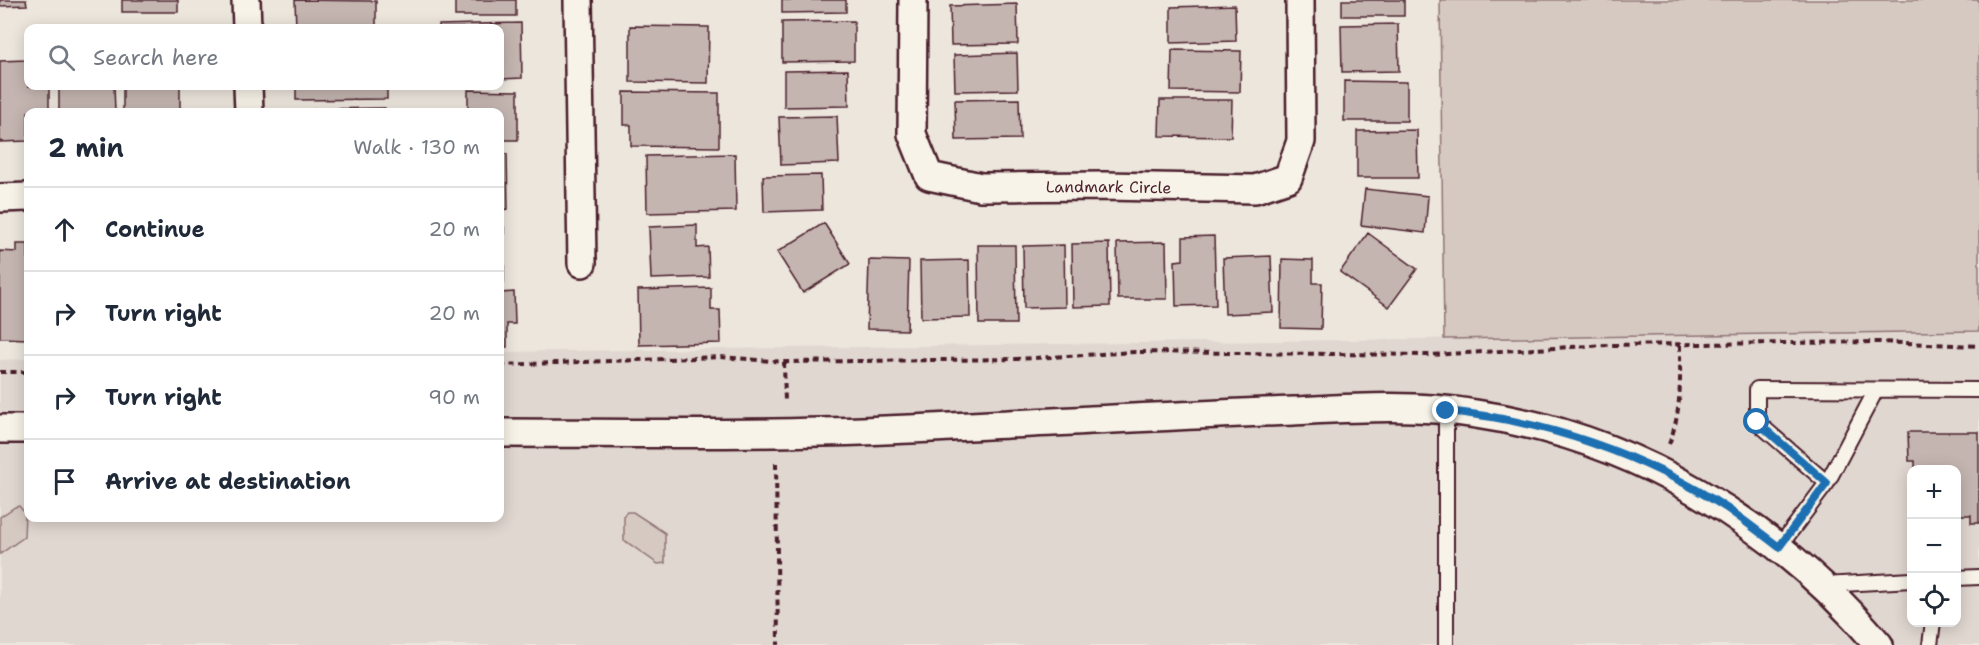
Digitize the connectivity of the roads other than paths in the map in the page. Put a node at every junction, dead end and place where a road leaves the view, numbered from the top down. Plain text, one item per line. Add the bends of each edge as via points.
1 (246, 0) edge
2 (578, 0) edge
3 (913, 0) edge
4 (1300, 0) edge
5 (247, 24) edge
6 (248, 90) edge
7 (249, 108) edge
8 (24, 197) edge
9 (0, 198) edge
10 (582, 263) dead end
11 (1876, 390) junction
12 (1979, 390) edge
13 (1446, 411) junction
14 (0, 429) edge
15 (24, 429) edge
16 (504, 433) edge
17 (1827, 483) junction
18 (1779, 547) junction
19 (1979, 577) edge
20 (1961, 578) edge
21 (1907, 580) edge
22 (1821, 585) junction
23 (1932, 627) edge
24 (1446, 645) edge
25 (1879, 645) edge
26 (1930, 645) edge

1 - 5 street
2 - 10 street
3 - 4 street, Landmark Circle via 912,134 928,176 981,187 1255,189 1288,178 1301,141
6 - 7 street
8 - 9 street
11 - 12 lane
11 - 17 lane
11 - 17 lane via 1757,389 1757,422
13 - 16 street via 1377,406 824,432
13 - 18 street via 1518,422 1626,457 1727,509
13 - 24 lane
14 - 15 street
17 - 18 lane
18 - 22 street
19 - 20 lane
21 - 22 lane
22 - 25 street
23 - 26 lane

